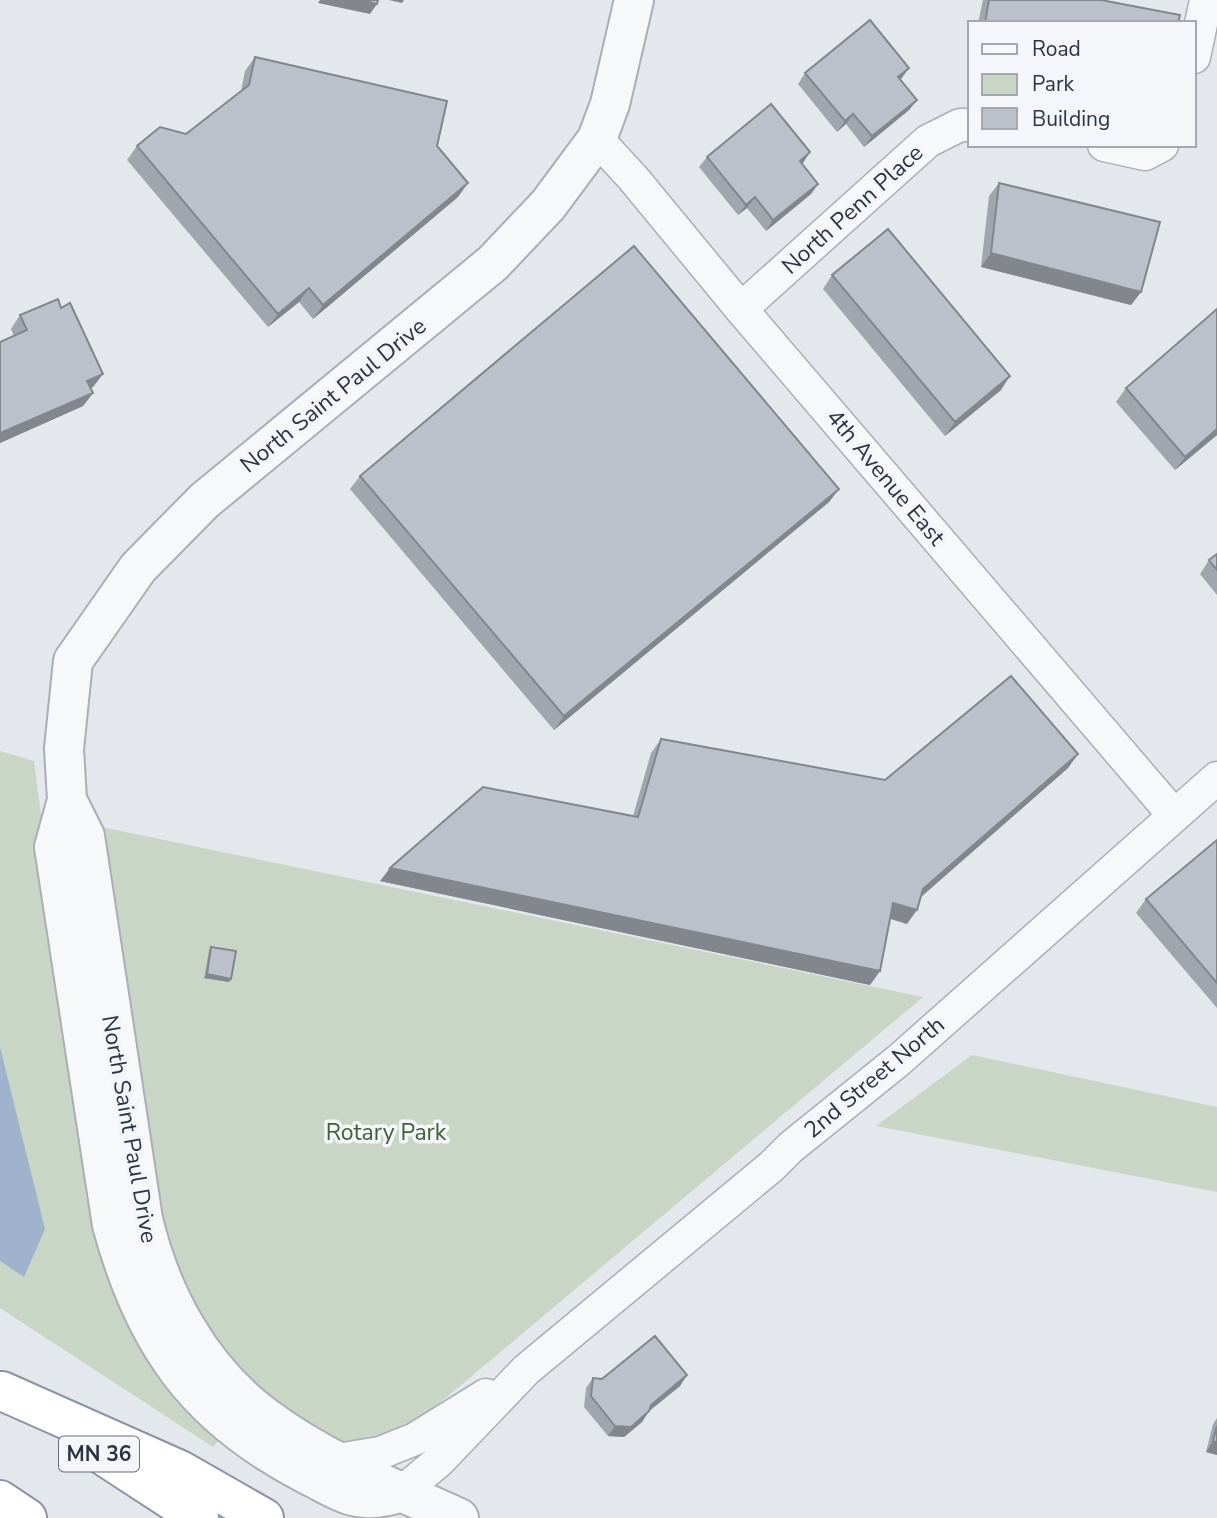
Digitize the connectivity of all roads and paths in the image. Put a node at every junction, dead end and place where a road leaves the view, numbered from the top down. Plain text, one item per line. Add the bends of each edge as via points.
1 (634, 0) edge
2 (1206, 0) edge
3 (1196, 48) edge
4 (968, 125) edge
5 (597, 139) junction
6 (1113, 147) edge
7 (1158, 147) edge
8 (741, 309) junction
9 (1217, 778) edge
10 (67, 800) junction
11 (1173, 814) junction
12 (526, 1370) junction
13 (1, 1390) edge
14 (337, 1460) junction
15 (402, 1492) junction
16 (0, 1500) edge
17 (0, 1507) edge
18 (14, 1518) edge
19 (27, 1518) edge
20 (199, 1518) edge
21 (264, 1518) edge
22 (459, 1518) edge

1 - 5 street, North Saint Paul Drive via 610,104
2 - 3 street
4 - 8 street, North Penn Place via 928,141
5 - 8 street, 4th Avenue East
5 - 10 street, North Saint Paul Drive via 548,205 493,263 204,501 138,568 73,661 64,749
6 - 7 street via 1145,154
8 - 11 street, 4th Avenue East
9 - 11 street, 2nd Street North
10 - 14 street, North Saint Paul Drive via 85,836 143,1219 166,1291 181,1321 233,1388 264,1415
10 - 15 street, North Saint Paul Drive via 54,847 112,1224 138,1304 185,1380 247,1439 343,1493 380,1500
11 - 12 street, 2nd Street North via 899,1060
12 - 14 street, 2nd Street North via 415,1439
12 - 15 street, 2nd Street North via 439,1461
13 - 20 highway, MN 36
13 - 21 highway via 180,1470
14 - 15 street, North Saint Paul Drive
15 - 22 street
16 - 19 highway
17 - 18 highway

